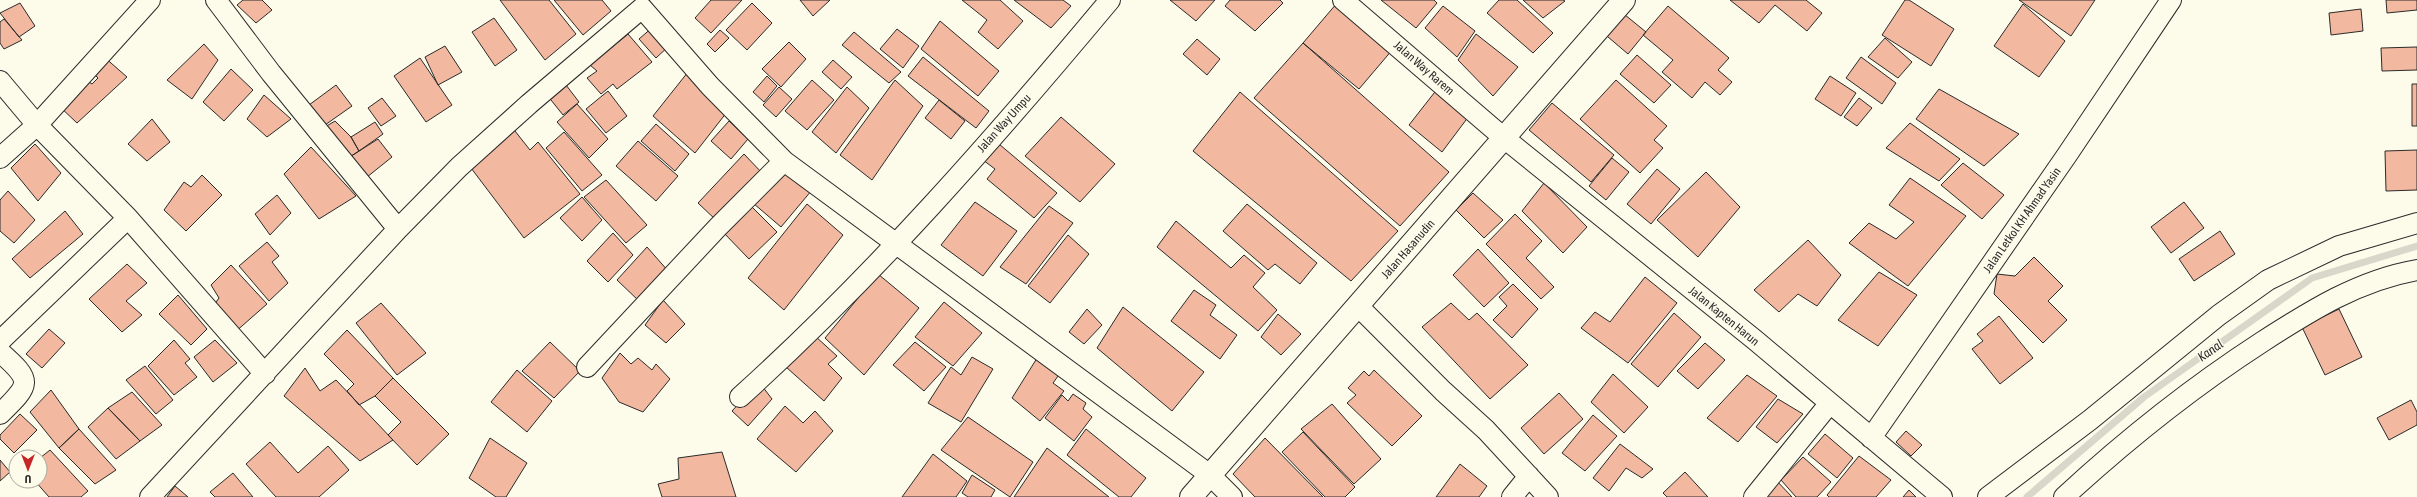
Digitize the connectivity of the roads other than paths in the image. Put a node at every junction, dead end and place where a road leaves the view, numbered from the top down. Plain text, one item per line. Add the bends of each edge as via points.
1 (150, 0) edge
2 (216, 0) edge
3 (1110, 0) edge
4 (1343, 0) edge
5 (1624, 0) edge
6 (2171, 0) edge
7 (643, 3) edge
8 (0, 81) edge
9 (37, 124) junction
10 (1504, 138) junction
11 (0, 158) edge
12 (784, 161) junction
13 (128, 218) junction
14 (2417, 223) edge
15 (398, 229) junction
16 (896, 245) junction
17 (2417, 270) edge
18 (1358, 306) junction
19 (0, 341) edge
20 (0, 352) edge
21 (587, 367) dead end
22 (265, 374) junction
23 (740, 397) dead end
24 (1830, 403) junction
25 (0, 414) edge
26 (1871, 438) junction
27 (1210, 475) junction
28 (1529, 476) junction
29 (150, 497) edge
30 (1191, 497) edge
31 (1232, 497) edge
32 (1512, 497) edge
33 (1548, 497) edge
34 (1754, 497) edge
35 (1942, 497) edge
36 (1988, 497) edge
37 (2064, 497) edge

1 - 9 street
2 - 15 street via 281,86
3 - 16 street, Jalan Way Umpu
4 - 10 street, Jalan Way Rarem
5 - 10 main road, Jalan Hasanudin
6 - 26 street, Jalan Letkol KH Ahmad Yasin via 2067,156
7 - 12 street via 710,86
7 - 15 street via 459,167
8 - 9 street
9 - 11 street
9 - 13 street
10 - 18 main road, Jalan Hasanudin
10 - 24 street, Jalan Kapten Harun
12 - 16 street
12 - 21 street via 718,227
13 - 19 street
13 - 22 street
14 - 36 street via 2339,246 2268,280 2219,315 2090,420
15 - 22 street
16 - 23 street, Jalan Way Umpu via 804,339
16 - 27 street
17 - 37 street via 2354,288 2288,325 2214,373 2107,458
18 - 27 main road, Jalan Hasanudin
18 - 28 street via 1486,430
20 - 25 street via 25,377 17,398
22 - 29 street
24 - 26 street, Jalan Kapten Harun
24 - 34 street
26 - 35 street, Jalan Kapten Harun
27 - 30 main road, Jalan Hasanudin
27 - 31 street
28 - 32 street
28 - 33 street

